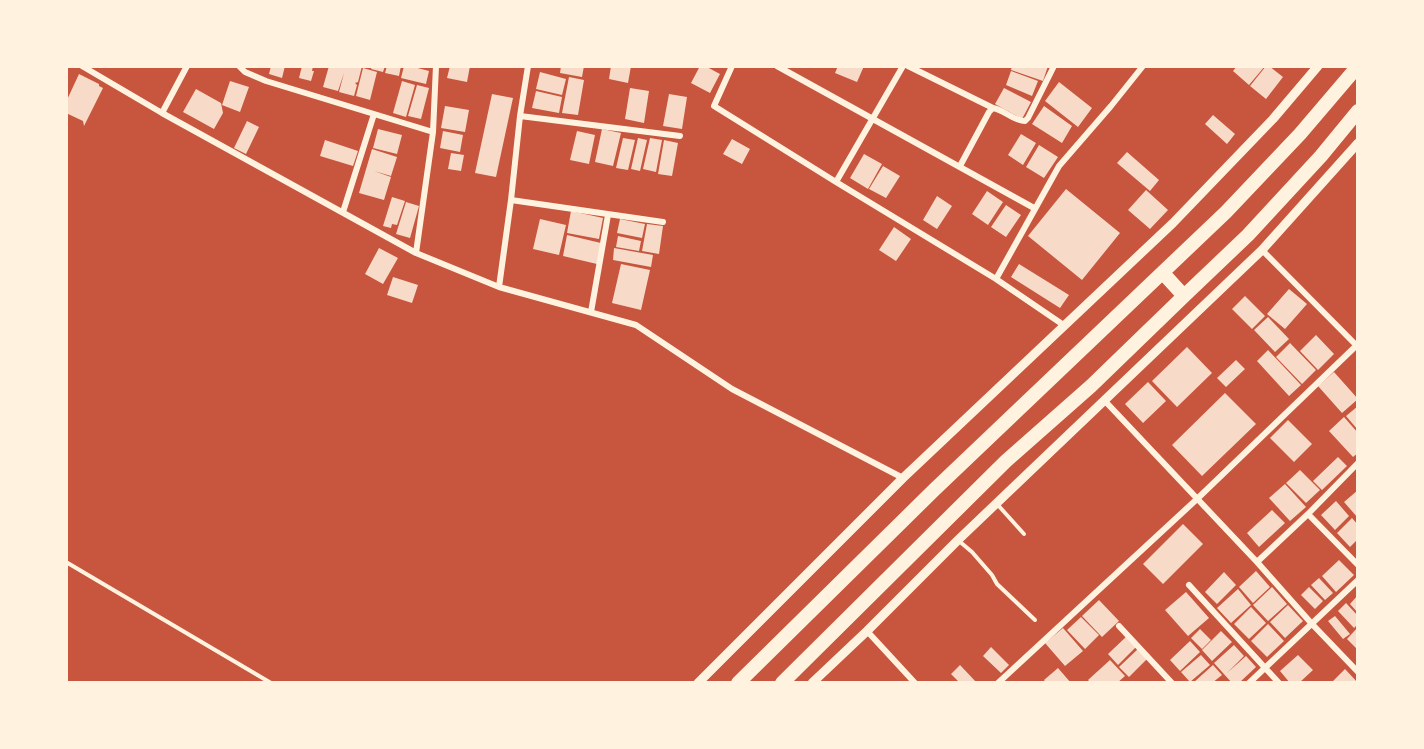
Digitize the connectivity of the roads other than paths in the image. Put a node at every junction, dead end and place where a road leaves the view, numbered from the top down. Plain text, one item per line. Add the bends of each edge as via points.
1 (187, 66) edge
2 (239, 66) edge
3 (436, 66) edge
4 (528, 66) edge
5 (732, 66) edge
6 (777, 66) edge
7 (903, 66) edge
8 (908, 66) edge
9 (1054, 66) edge
10 (1143, 66) edge
11 (1318, 66) edge
12 (1358, 66) edge
13 (84, 67) edge
14 (993, 108) junction
15 (1358, 111) edge
16 (162, 113) junction
17 (374, 114) junction
18 (520, 116) junction
19 (872, 118) junction
20 (433, 132) junction
21 (680, 136) dead end
22 (1358, 143) edge
23 (960, 166) junction
24 (836, 182) junction
25 (511, 200) junction
26 (1034, 208) junction
27 (343, 212) junction
28 (608, 215) junction
29 (663, 222) dead end
30 (1262, 250) junction
31 (416, 253) junction
32 (1163, 273) junction
33 (996, 279) junction
34 (499, 287) junction
35 (1184, 296) junction
36 (591, 312) junction
37 (1065, 326) junction
38 (1358, 346) edge
39 (1104, 400) junction
40 (1357, 466) edge
41 (903, 478) junction
42 (1197, 499) junction
43 (997, 504) junction
44 (1308, 514) junction
45 (1024, 534) dead end
46 (958, 540) junction
47 (66, 562) edge
48 (1257, 562) junction
49 (1358, 565) edge
50 (1358, 580) edge
51 (1188, 585) dead end
52 (1035, 620) dead end
53 (1312, 624) junction
54 (1119, 626) dead end
55 (867, 631) junction
56 (1265, 668) junction
57 (1358, 672) edge
58 (1002, 682) edge
59 (271, 683) edge
60 (698, 683) edge
61 (738, 683) edge
62 (782, 683) edge
63 (812, 683) edge
64 (915, 683) edge
65 (1172, 683) edge
66 (1249, 683) edge
67 (1279, 683) edge

1 - 16 street
2 - 17 street via 266,81
3 - 20 street
4 - 18 street
5 - 24 street via 714,106
6 - 19 street
7 - 19 street
8 - 14 street
9 - 14 street via 1025,121
10 - 26 street via 1059,166
11 - 37 street via 1173,223
12 - 32 highway via 1292,143
13 - 16 street
14 - 23 street
15 - 35 highway via 1248,235
16 - 27 street
17 - 20 street
17 - 27 street
18 - 21 street
18 - 25 street
19 - 23 street
19 - 24 street
20 - 31 street
22 - 30 street
23 - 26 street
24 - 33 street
25 - 28 street
25 - 34 street
26 - 33 street
27 - 31 street
28 - 29 street
28 - 36 street
30 - 38 street
30 - 39 street
31 - 34 street
32 - 35 highway
32 - 61 highway
33 - 37 street
34 - 36 street
35 - 62 highway via 1006,461
36 - 41 street via 636,325 732,389
37 - 41 street
38 - 42 street
39 - 42 street
39 - 43 street
40 - 44 street
41 - 60 street
42 - 48 street
42 - 58 street
43 - 45 lane
43 - 46 street
44 - 48 street
44 - 49 street
46 - 52 lane
46 - 55 street
47 - 59 lane
48 - 53 street
50 - 53 street
51 - 56 street
53 - 56 street
53 - 57 street
54 - 65 street
55 - 63 street
55 - 64 street
56 - 66 street
56 - 67 street

